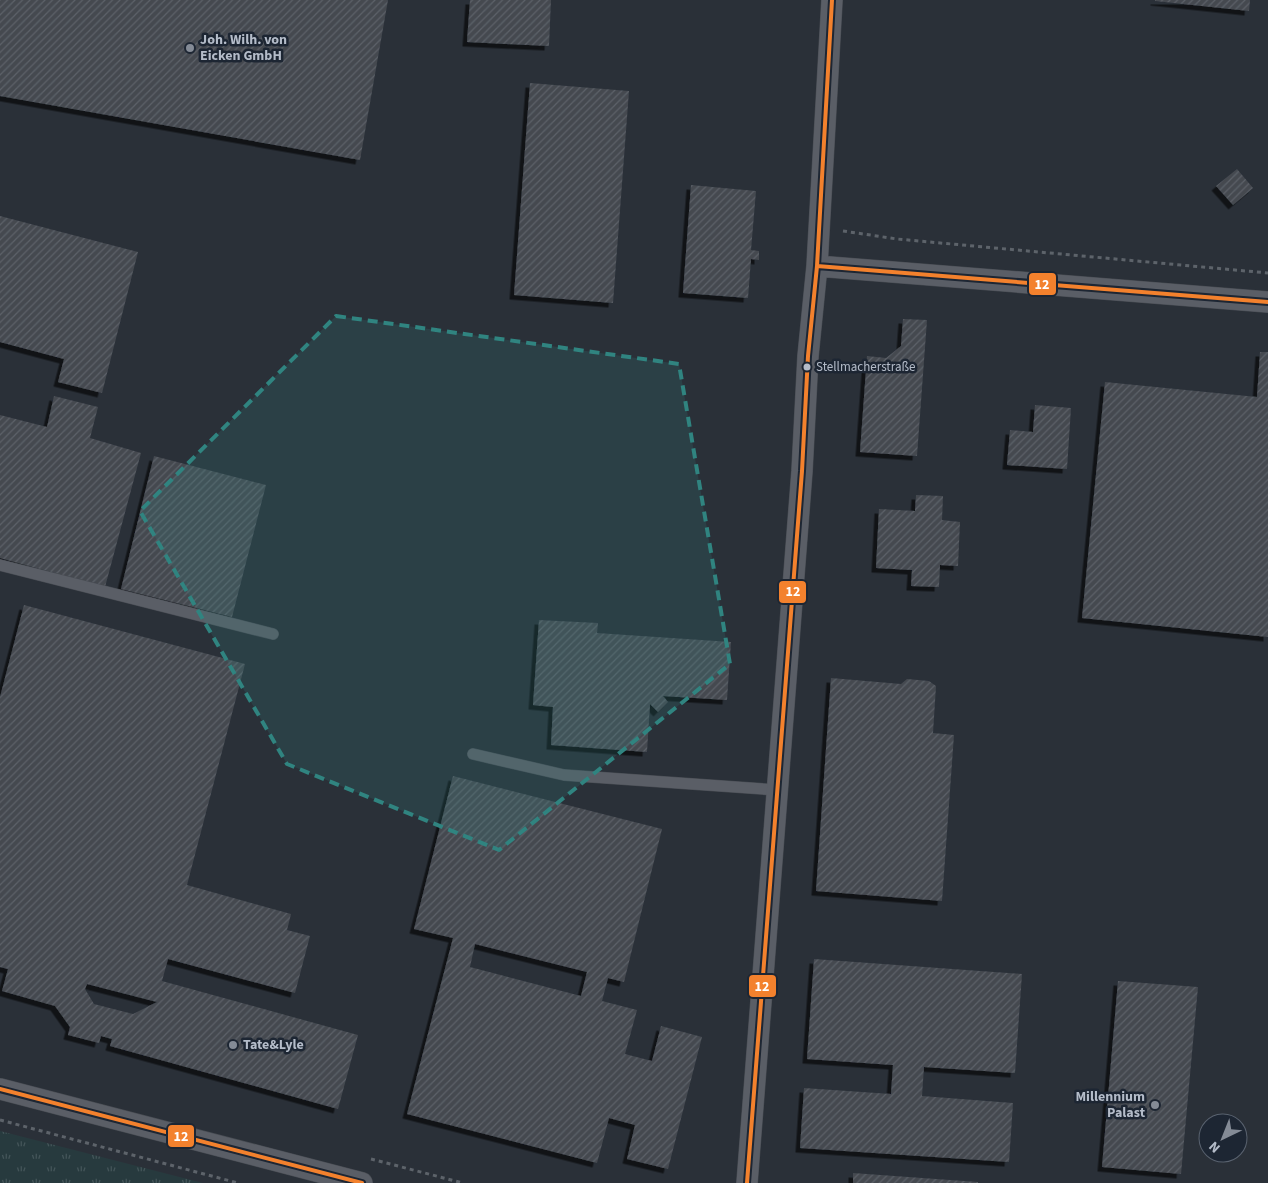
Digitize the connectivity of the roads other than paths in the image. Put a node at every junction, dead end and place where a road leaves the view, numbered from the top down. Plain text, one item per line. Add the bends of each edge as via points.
1 (832, 0) edge
2 (817, 266) junction
3 (1268, 302) edge
4 (0, 565) edge
5 (273, 634) dead end
6 (473, 754) dead end
7 (777, 790) junction
8 (0, 1089) edge
9 (362, 1183) edge
10 (747, 1183) edge

1 - 2 street
2 - 3 street
2 - 7 street
4 - 5 lane
6 - 7 lane via 564,776
7 - 10 street
8 - 9 street

